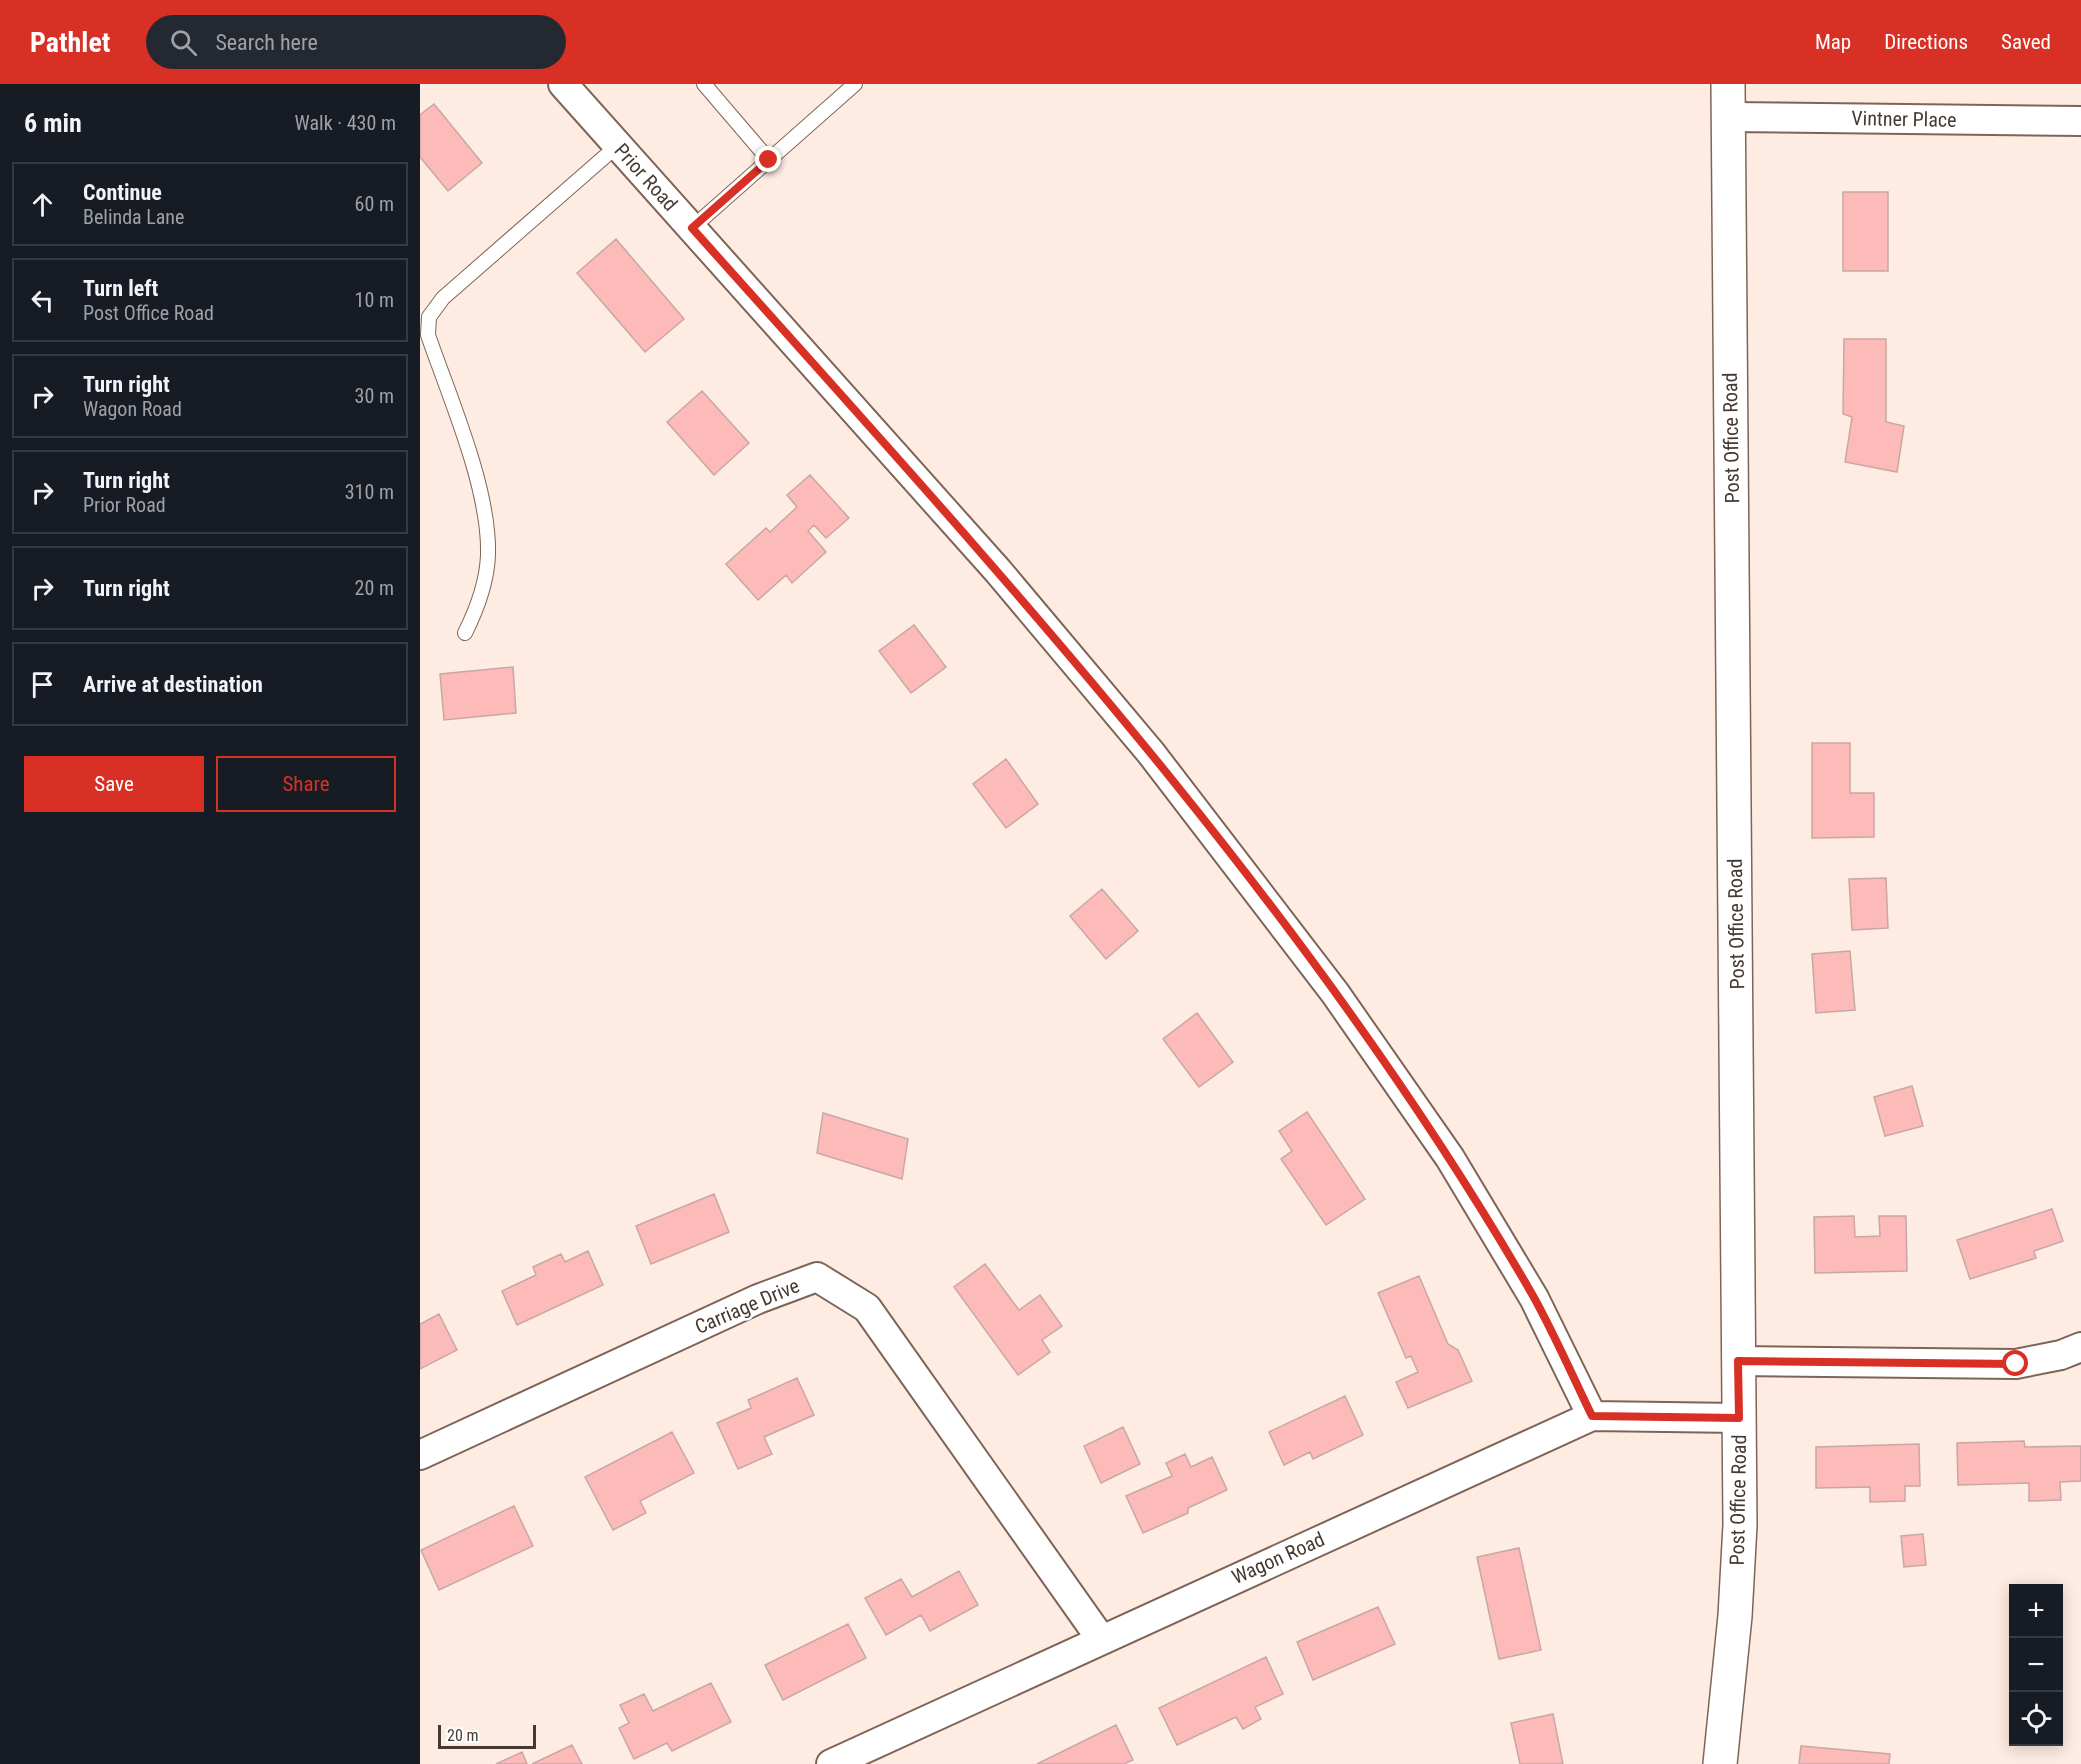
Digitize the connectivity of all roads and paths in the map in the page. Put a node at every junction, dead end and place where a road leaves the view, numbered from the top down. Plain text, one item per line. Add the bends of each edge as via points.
1 (563, 84) edge
2 (704, 84) edge
3 (855, 84) edge
4 (1728, 84) edge
5 (1728, 117) junction
6 (2081, 121) edge
7 (617, 146) junction
8 (769, 160) junction
9 (692, 228) junction
10 (465, 633) dead end
11 (2081, 1347) edge
12 (1738, 1361) junction
13 (1592, 1416) junction
14 (1739, 1418) junction
15 (420, 1455) edge
16 (1101, 1639) junction
17 (831, 1764) edge
18 (1720, 1764) edge

1 - 7 street, Prior Road
2 - 8 lane
3 - 8 lane
4 - 5 street, Post Office Road
5 - 6 street, Vintner Place
5 - 12 street, Post Office Road
7 - 9 street, Prior Road
7 - 10 lane via 443,298 429,317 428,335 480,487 488,555 480,602
8 - 9 lane
9 - 13 street, Prior Road via 1013,589 1151,753 1335,993 1450,1158 1534,1298
11 - 12 street via 2016,1364
12 - 14 street, Post Office Road
13 - 14 street, Wagon Road
13 - 16 street, Wagon Road
14 - 18 street, Post Office Road via 1740,1525
15 - 16 street, Carriage Drive via 758,1299 817,1277 867,1308
16 - 17 street, Wagon Road

